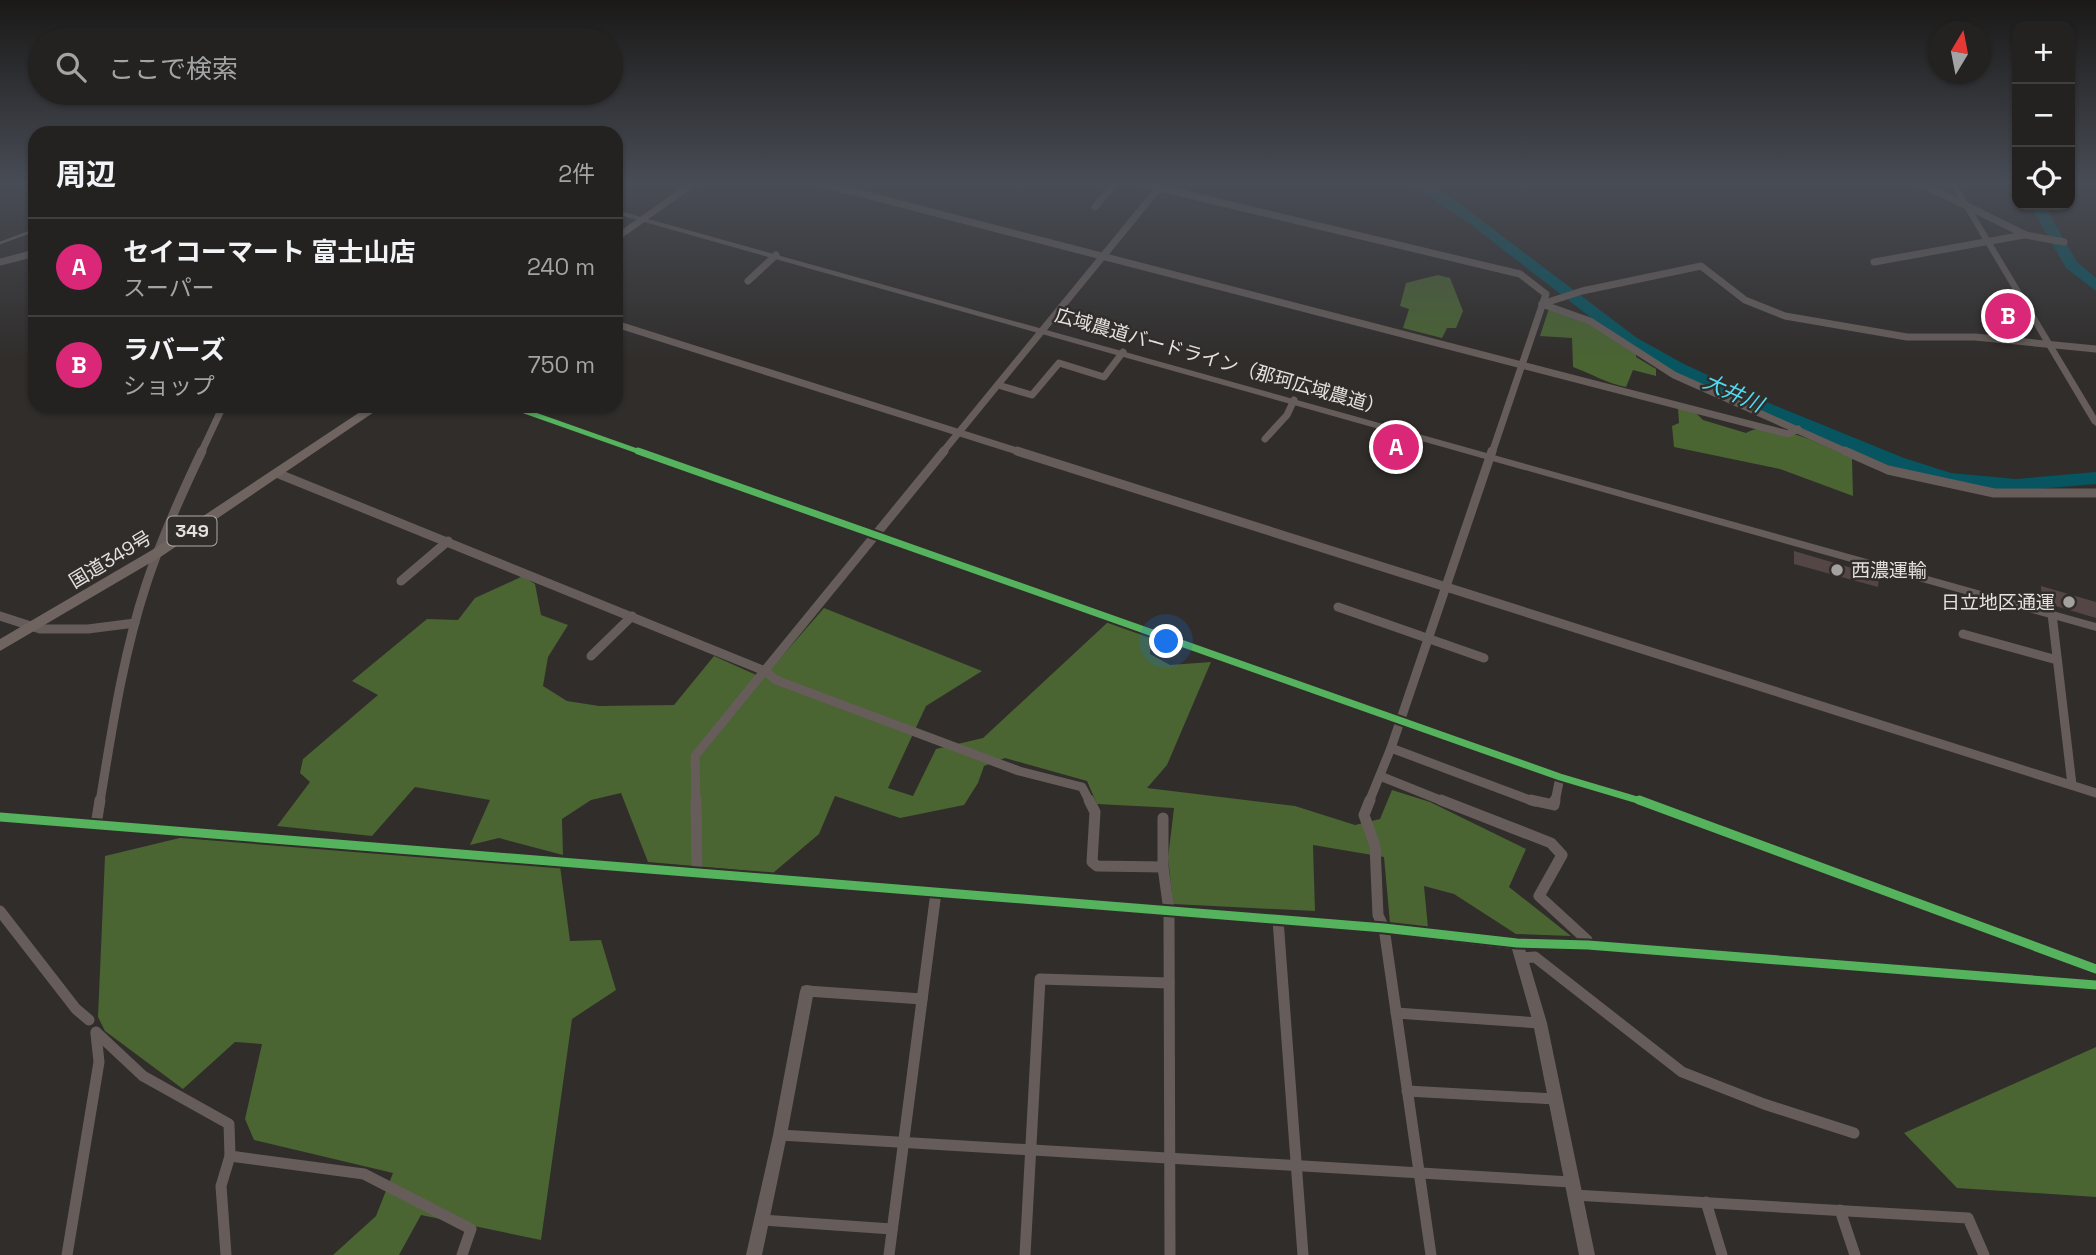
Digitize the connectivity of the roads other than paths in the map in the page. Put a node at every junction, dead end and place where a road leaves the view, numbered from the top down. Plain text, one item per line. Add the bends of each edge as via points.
1 (729, 243) edge
2 (1047, 243) edge
3 (1114, 243) edge
4 (1392, 243) edge
5 (1974, 243) edge
6 (1989, 243) edge
7 (28, 255) edge
8 (776, 255) junction
9 (1102, 257) junction
10 (0, 262) edge
11 (1874, 262) dead end
12 (747, 281) dead end
13 (1542, 304) junction
14 (623, 326) edge
15 (1044, 330) junction
16 (2050, 345) junction
17 (2096, 349) edge
18 (1123, 352) junction
19 (1522, 363) junction
20 (999, 385) junction
21 (1294, 400) junction
22 (220, 413) edge
23 (352, 413) edge
24 (367, 413) edge
25 (530, 413) edge
26 (2096, 423) edge
27 (1798, 429) junction
28 (961, 431) junction
29 (1265, 439) dead end
30 (1491, 455) junction
31 (279, 474) junction
32 (2096, 493) edge
33 (877, 534) junction
34 (164, 538) junction
35 (448, 541) junction
36 (157, 554) junction
37 (401, 581) dead end
38 (1446, 585) junction
39 (1338, 607) dead end
40 (2052, 614) junction
41 (0, 616) edge
42 (632, 616) junction
43 (135, 623) junction
44 (29, 624) junction
45 (2096, 626) edge
46 (1963, 634) dead end
47 (0, 635) edge
48 (1427, 637) junction
49 (0, 646) edge
50 (591, 656) dead end
51 (1484, 658) dead end
52 (2057, 660) junction
53 (765, 671) junction
54 (1401, 721) junction
55 (1391, 748) junction
56 (1380, 776) junction
57 (1560, 777) junction
58 (2072, 785) junction
59 (2096, 793) edge
60 (0, 817) edge
61 (1163, 818) dead end
62 (96, 825) junction
63 (1163, 867) junction
64 (697, 873) junction
65 (936, 892) junction
66 (0, 911) edge
67 (1169, 911) junction
68 (1278, 920) junction
69 (1384, 928) junction
70 (1517, 943) junction
71 (1588, 945) junction
72 (1522, 958) junction
73 (2096, 969) edge
74 (1169, 983) junction
75 (2096, 985) edge
76 (807, 991) joint
77 (922, 999) junction
78 (1396, 1013) junction
79 (89, 1020) dead end
80 (1540, 1023) junction
81 (1408, 1091) junction
82 (1555, 1099) junction
83 (1854, 1133) dead end
84 (780, 1135) junction
85 (903, 1143) junction
86 (1032, 1149) junction
87 (230, 1156) junction
88 (1170, 1157) junction
89 (1296, 1165) junction
90 (1419, 1172) junction
91 (1572, 1189) junction
92 (1706, 1202) junction
93 (1840, 1210) junction
94 (761, 1220) junction
95 (892, 1230) junction
96 (67, 1255) edge
97 (226, 1255) edge
98 (462, 1255) edge
99 (754, 1255) edge
100 (889, 1255) edge
101 (1025, 1255) edge
102 (1170, 1255) edge
103 (1303, 1255) edge
104 (1431, 1255) edge
105 (1587, 1255) edge
106 (1722, 1255) edge
107 (1855, 1255) edge
108 (1984, 1255) edge

1 - 8 street, 広域農道バードライン（那珂広域農道）
2 - 9 street
3 - 9 street
4 - 13 street via 1520,274 1541,287 1546,294
5 - 11 street
6 - 16 street
7 - 10 street
8 - 12 street
8 - 15 street, 広域農道バードライン（那珂広域農道）
9 - 15 street
9 - 19 street
13 - 16 street via 1559,296 1702,266 1745,300 1785,316 1907,337 1975,337
13 - 19 street
13 - 27 street via 1590,321 1674,375
14 - 28 street
15 - 18 street, 広域農道バードライン（那珂広域農道）
15 - 20 street
16 - 17 street
16 - 26 street
18 - 20 street via 1104,377 1059,363 1032,394
18 - 21 street, 広域農道バードライン（那珂広域農道）
19 - 27 street via 1788,434
19 - 30 street
20 - 28 street
21 - 29 street
21 - 30 street, 広域農道バードライン（那珂広域農道）
22 - 34 street
23 - 34 highway, 国道349号 / 349
24 - 31 highway, 国道349号 / 349
25 - 33 street
27 - 32 street via 1888,470 1919,479 1994,493
28 - 33 street
28 - 38 street
30 - 38 street
30 - 40 street, 広域農道バードライン（那珂広域農道）
31 - 35 street
31 - 36 highway, 国道349号 / 349
33 - 53 street
33 - 54 street
34 - 36 street
34 - 44 highway, 国道349号 / 349
35 - 37 street
35 - 42 street
36 - 43 street
36 - 44 highway, 国道349号 / 349
38 - 48 street
38 - 58 street
39 - 48 street
40 - 45 street, 広域農道バードライン（那珂広域農道）
40 - 52 street
41 - 44 street
42 - 50 street
42 - 53 street
43 - 44 street via 88,629 40,629
43 - 62 street
44 - 47 highway, 国道349号 / 349
44 - 49 highway, 国道349号 / 349
46 - 52 street
48 - 51 street
48 - 54 street
52 - 58 street
53 - 63 street via 776,680 1019,771 1082,787 1095,812 1092,862 1097,866
53 - 64 street via 695,756
54 - 55 street
54 - 57 street
55 - 56 street
55 - 57 street via 1542,804 1554,805
56 - 69 street via 1364,816 1375,846 1378,915
56 - 71 street via 1551,843 1562,855 1559,868 1539,896
57 - 73 street via 1618,792
58 - 59 street
60 - 62 street
61 - 63 street
62 - 64 street
63 - 67 street
64 - 65 street
65 - 67 street
65 - 77 street
66 - 79 street
67 - 68 street
67 - 74 street
68 - 69 street
68 - 89 street
69 - 70 street
69 - 78 street
70 - 71 street
70 - 72 street
71 - 75 street
72 - 80 street
72 - 83 street via 1535,957 1682,1072
74 - 86 street via 1040,979
74 - 88 street
76 - 77 street
76 - 84 street
77 - 85 street
78 - 80 street
78 - 81 street
80 - 82 street
81 - 82 street
81 - 90 street
82 - 91 street
84 - 85 street
84 - 94 street
85 - 86 street
85 - 95 street
86 - 88 street
86 - 101 street
87 - 96 street via 229,1124 143,1074 112,1052 96,1032 99,1062
87 - 97 street via 221,1186
87 - 98 street via 364,1174 471,1230
88 - 89 street
88 - 102 street
89 - 90 street
89 - 103 street
90 - 91 street
90 - 104 street
91 - 92 street
91 - 105 street
92 - 93 street
92 - 106 street
93 - 107 street
93 - 108 street via 1968,1218
94 - 95 street
94 - 99 street
95 - 100 street

